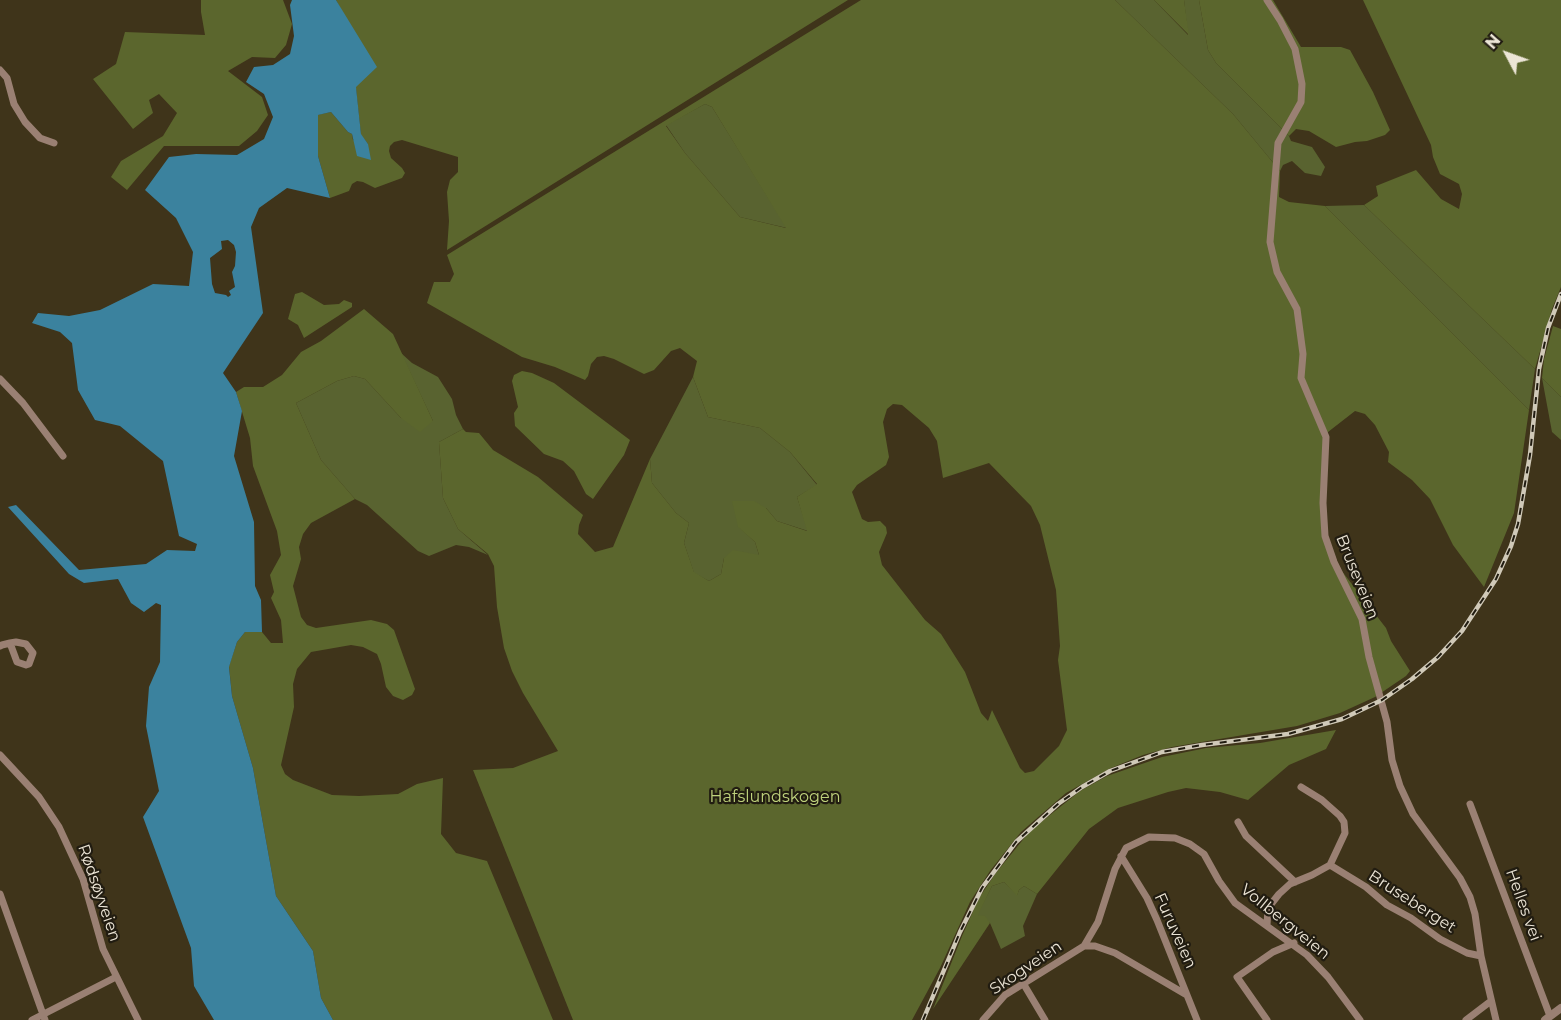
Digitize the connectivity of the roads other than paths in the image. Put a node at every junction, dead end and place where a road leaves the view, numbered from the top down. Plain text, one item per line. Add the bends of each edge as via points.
1 (1266, 0) edge
2 (0, 70) edge
3 (54, 143) dead end
4 (0, 380) edge
5 (63, 456) dead end
6 (10, 644) dead end
7 (0, 646) edge
8 (0, 755) edge
9 (1301, 786) dead end
10 (1470, 804) dead end
11 (1238, 822) dead end
12 (1121, 856) junction
13 (1330, 865) junction
14 (1295, 882) junction
15 (0, 894) edge
16 (1267, 926) junction
17 (1294, 943) junction
18 (1084, 946) junction
19 (1481, 956) junction
20 (116, 977) junction
21 (1023, 983) junction
22 (1185, 994) junction
23 (1491, 1001) junction
24 (1561, 1008) edge
25 (44, 1017) edge
26 (1548, 1018) edge
27 (32, 1020) edge
28 (138, 1020) edge
29 (983, 1020) edge
30 (1045, 1020) edge
31 (1197, 1020) edge
32 (1267, 1020) edge
33 (1360, 1020) edge
34 (1466, 1020) edge
35 (1496, 1020) edge

1 - 19 street, Bruseveien via 1295,49 1302,84 1300,102 1278,143 1270,242 1273,263 1297,309 1303,354 1301,378 1326,437 1326,536 1334,562 1362,619 1400,786 1413,814 1467,891
2 - 3 street via 25,122 40,138
4 - 5 street
6 - 7 street
8 - 20 street, Rødsøyveien via 39,796 59,827 83,879 103,949
9 - 13 street via 1331,807 1344,822 1344,839
10 - 26 street, Helles vei
11 - 14 street via 1246,836
12 - 16 street, Vollbergveien via 1130,844 1149,837 1168,836 1190,844 1204,855 1235,903
12 - 18 street via 1098,922
12 - 22 street, Furuveien via 1147,898
13 - 14 street
13 - 19 street, Bruseberget via 1440,939
14 - 16 street via 1268,908
15 - 25 street
16 - 17 street, Vollbergveien
17 - 32 street via 1273,952 1237,977
17 - 33 street, Vollbergveien via 1324,971
18 - 21 street, Skogveien
18 - 22 street, Skogveien via 1115,953
19 - 23 street, Bruseveien
20 - 25 street
20 - 28 street, Rødsøyveien
21 - 29 street, Skogveien via 1002,998
21 - 30 street
22 - 31 street, Furuveien
23 - 34 street
23 - 35 street, Bruseveien
24 - 26 street
25 - 27 street

